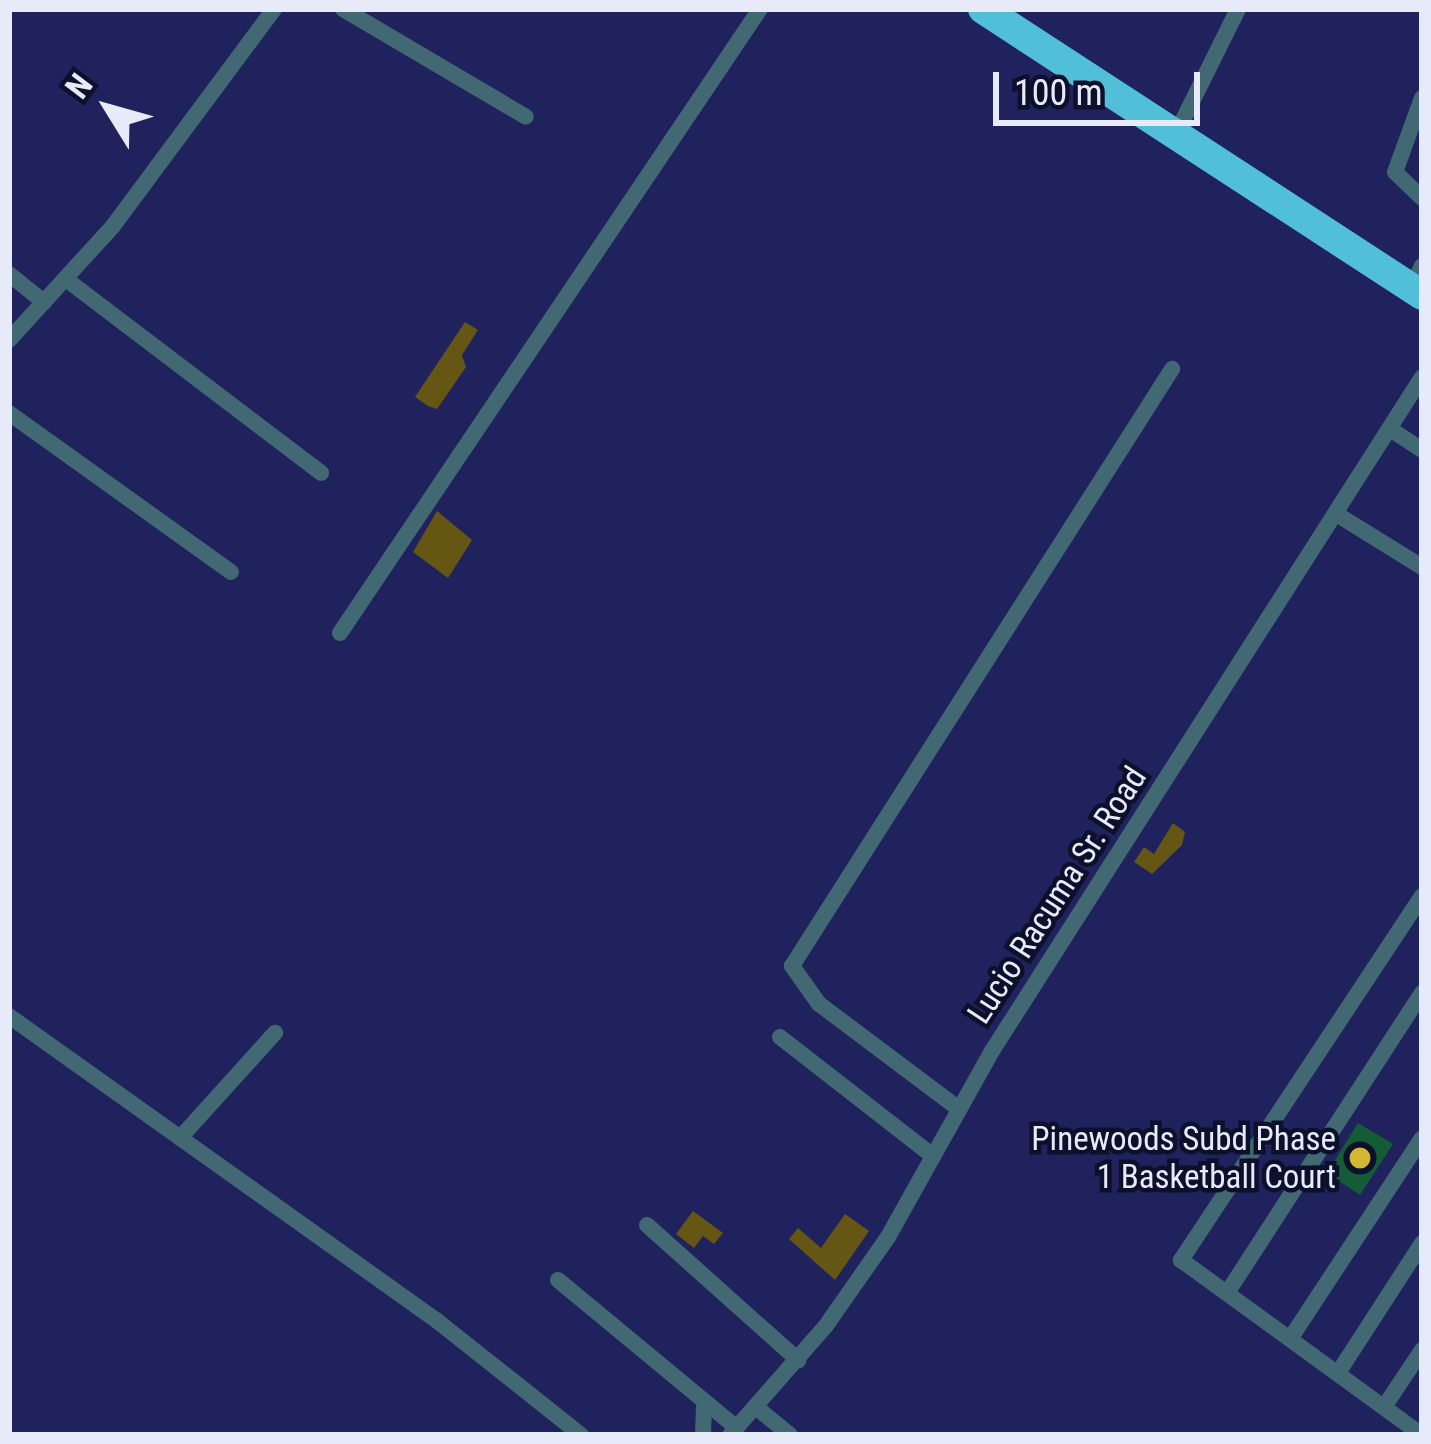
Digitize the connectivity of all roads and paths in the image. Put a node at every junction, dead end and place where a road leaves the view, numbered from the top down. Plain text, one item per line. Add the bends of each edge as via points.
1 (274, 9) edge
2 (343, 9) edge
3 (760, 9) edge
4 (983, 9) edge
5 (1238, 9) edge
6 (1422, 98) edge
7 (526, 118) dead end
8 (1176, 134) junction
9 (1422, 198) edge
10 (9, 274) edge
11 (67, 280) junction
12 (1419, 283) edge
13 (44, 302) junction
14 (9, 340) edge
15 (1172, 368) dead end
16 (1422, 377) edge
17 (9, 413) edge
18 (1390, 429) junction
19 (1422, 450) edge
20 (321, 473) dead end
21 (1338, 515) junction
22 (1422, 567) edge
23 (231, 572) dead end
24 (340, 633) dead end
25 (1422, 896) edge
26 (1422, 993) edge
27 (9, 1016) edge
28 (275, 1033) dead end
29 (780, 1036) dead end
30 (959, 1109) junction
31 (180, 1138) junction
32 (1422, 1138) edge
33 (933, 1156) junction
34 (647, 1225) dead end
35 (1422, 1243) edge
36 (558, 1280) dead end
37 (1227, 1293) junction
38 (1290, 1339) junction
39 (1422, 1350) edge
40 (798, 1360) junction
41 (1338, 1373) junction
42 (1384, 1407) junction
43 (704, 1408) junction
44 (758, 1408) junction
45 (734, 1432) edge
46 (580, 1435) edge
47 (704, 1435) edge
48 (790, 1435) edge
49 (1422, 1435) edge

1 - 11 street
2 - 7 street
3 - 24 street
4 - 8 highway
5 - 8 street
6 - 9 street via 1395,172
8 - 12 highway
10 - 13 street
11 - 13 street
11 - 20 street
13 - 14 street
15 - 30 street via 792,966 819,1004
16 - 18 street, Lucio Racuma Sr. Road
17 - 23 street
18 - 19 street
18 - 21 street, Lucio Racuma Sr. Road
21 - 22 street
21 - 30 street, Lucio Racuma Sr. Road
25 - 37 street via 1181,1260
26 - 37 street
27 - 31 street
28 - 31 street
29 - 33 street
30 - 33 street, Lucio Racuma Sr. Road
31 - 46 street via 436,1320
32 - 38 street
33 - 40 street, Lucio Racuma Sr. Road via 888,1237
34 - 40 street
35 - 41 street
36 - 43 street
37 - 38 street
38 - 41 street
39 - 42 street
40 - 44 street, Lucio Racuma Sr. Road
41 - 42 street
42 - 49 street
43 - 45 street
43 - 47 street
44 - 45 street, Lucio Racuma Sr. Road
44 - 48 street

